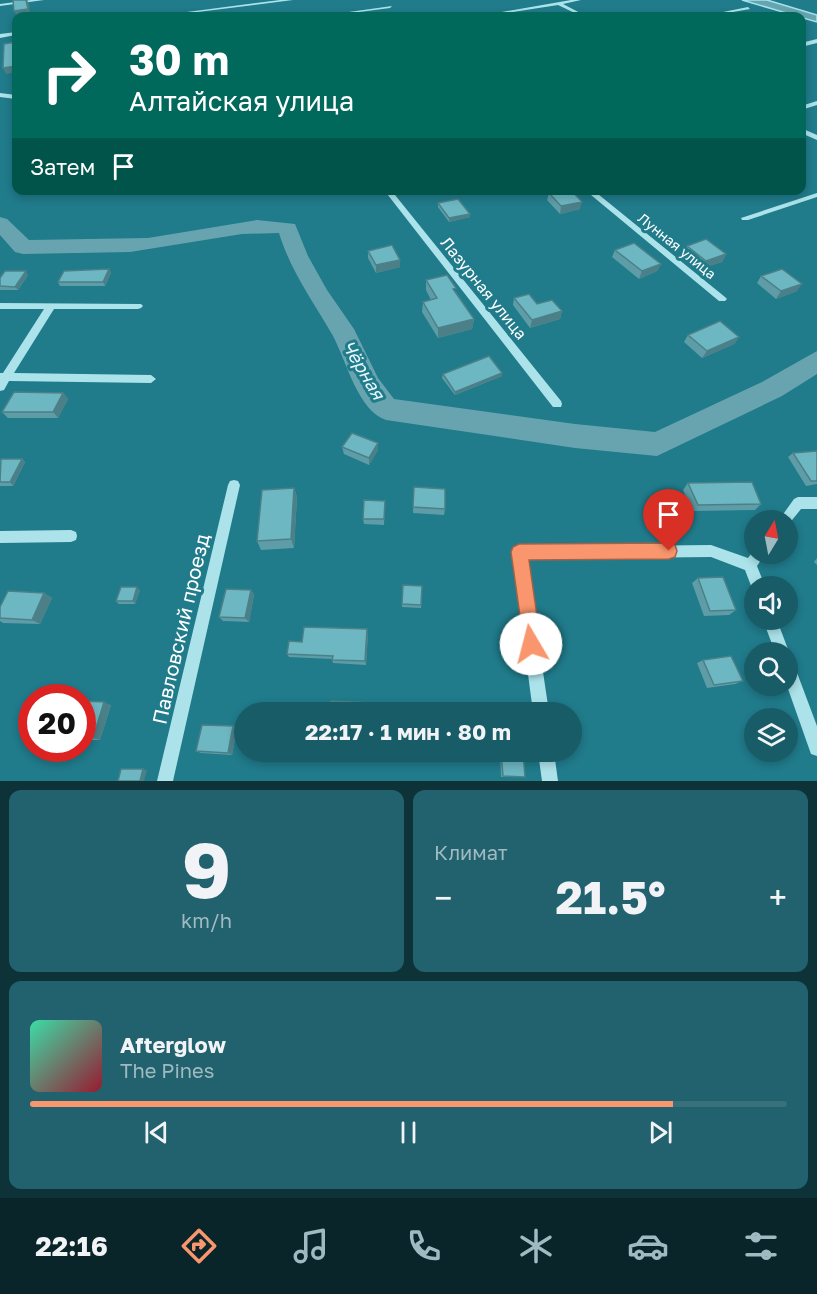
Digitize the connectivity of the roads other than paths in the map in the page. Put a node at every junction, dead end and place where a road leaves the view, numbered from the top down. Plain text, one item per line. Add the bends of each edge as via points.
1 (42, 0) edge
2 (291, 0) edge
3 (552, 0) edge
4 (579, 0) edge
5 (558, 3) junction
6 (0, 5) edge
7 (390, 7) dead end
8 (748, 8) dead end
9 (192, 12) edge
10 (366, 12) edge
11 (505, 12) edge
12 (576, 12) edge
13 (726, 12) edge
14 (391, 195) edge
15 (594, 195) edge
16 (817, 195) edge
17 (745, 218) dead end
18 (722, 299) dead end
19 (0, 306) edge
20 (51, 306) junction
21 (138, 306) dead end
22 (3, 377) edge
23 (151, 379) dead end
24 (0, 387) edge
25 (557, 404) dead end
26 (234, 485) dead end
27 (817, 503) edge
28 (793, 510) edge
29 (71, 536) dead end
30 (0, 537) edge
31 (744, 557) edge
32 (798, 695) edge
33 (539, 702) edge
34 (817, 748) edge
35 (547, 762) edge
36 (165, 781) edge
37 (550, 781) edge

1 - 6 street
2 - 9 street
3 - 5 street
4 - 5 street
5 - 11 street
5 - 12 street
7 - 10 street
8 - 13 street
14 - 25 street, Лазурная улица
15 - 18 street, Лунная улица
16 - 17 street
19 - 20 street
20 - 21 street
20 - 22 street
22 - 23 street
22 - 24 street
26 - 36 street, Павловский проезд
27 - 28 street via 798,503
29 - 30 street
31 - 33 street via 711,551 519,552
32 - 34 street
35 - 37 street

